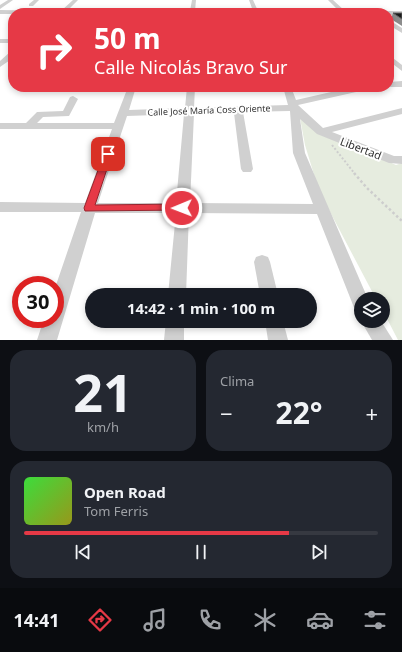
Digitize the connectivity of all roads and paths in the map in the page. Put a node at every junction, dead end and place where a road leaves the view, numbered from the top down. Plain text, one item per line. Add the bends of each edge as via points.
1 (11, 0) edge
2 (37, 0) edge
3 (76, 0) edge
4 (330, 0) edge
5 (31, 5) dead end
6 (0, 7) edge
7 (67, 8) edge
8 (338, 8) edge
9 (399, 12) edge
10 (402, 16) edge
11 (130, 92) edge
12 (191, 92) edge
13 (289, 92) edge
14 (346, 92) edge
15 (73, 99) dead end
16 (294, 106) junction
17 (238, 110) junction
18 (189, 111) junction
19 (402, 111) edge
20 (123, 113) junction
21 (0, 126) edge
22 (29, 126) junction
23 (118, 126) junction
24 (321, 132) junction
25 (402, 160) edge
26 (247, 169) dead end
27 (0, 207) edge
28 (89, 208) junction
29 (182, 208) junction
30 (321, 209) junction
31 (402, 220) edge
32 (262, 262) dead end
33 (64, 286) edge
34 (177, 288) edge
35 (268, 288) edge
36 (356, 292) edge
37 (50, 328) edge
38 (175, 328) edge
39 (275, 328) edge
40 (375, 328) edge
41 (46, 340) edge
42 (174, 340) edge
43 (278, 340) edge
44 (383, 340) edge

1 - 6 street
2 - 5 street
3 - 7 street
4 - 8 street
9 - 10 street
11 - 20 street
12 - 18 street
13 - 16 street
14 - 16 street, Calle José María Coss Oriente
15 - 22 street via 66,114 40,114
16 - 17 street, Calle José María Coss Oriente
16 - 24 street
16 - 30 street via 299,153
17 - 18 street, Calle José María Coss Oriente
17 - 26 street
18 - 20 street, Calle José María Coss Oriente
18 - 29 street
19 - 24 street
20 - 23 street
21 - 22 street
22 - 23 street
23 - 28 street
24 - 25 street, Libertad via 393,160
24 - 31 path via 366,188
27 - 28 street
28 - 29 street
28 - 33 street
29 - 30 street
29 - 34 street
30 - 36 street
32 - 35 street
37 - 41 street
38 - 42 street
39 - 43 street
40 - 44 street

